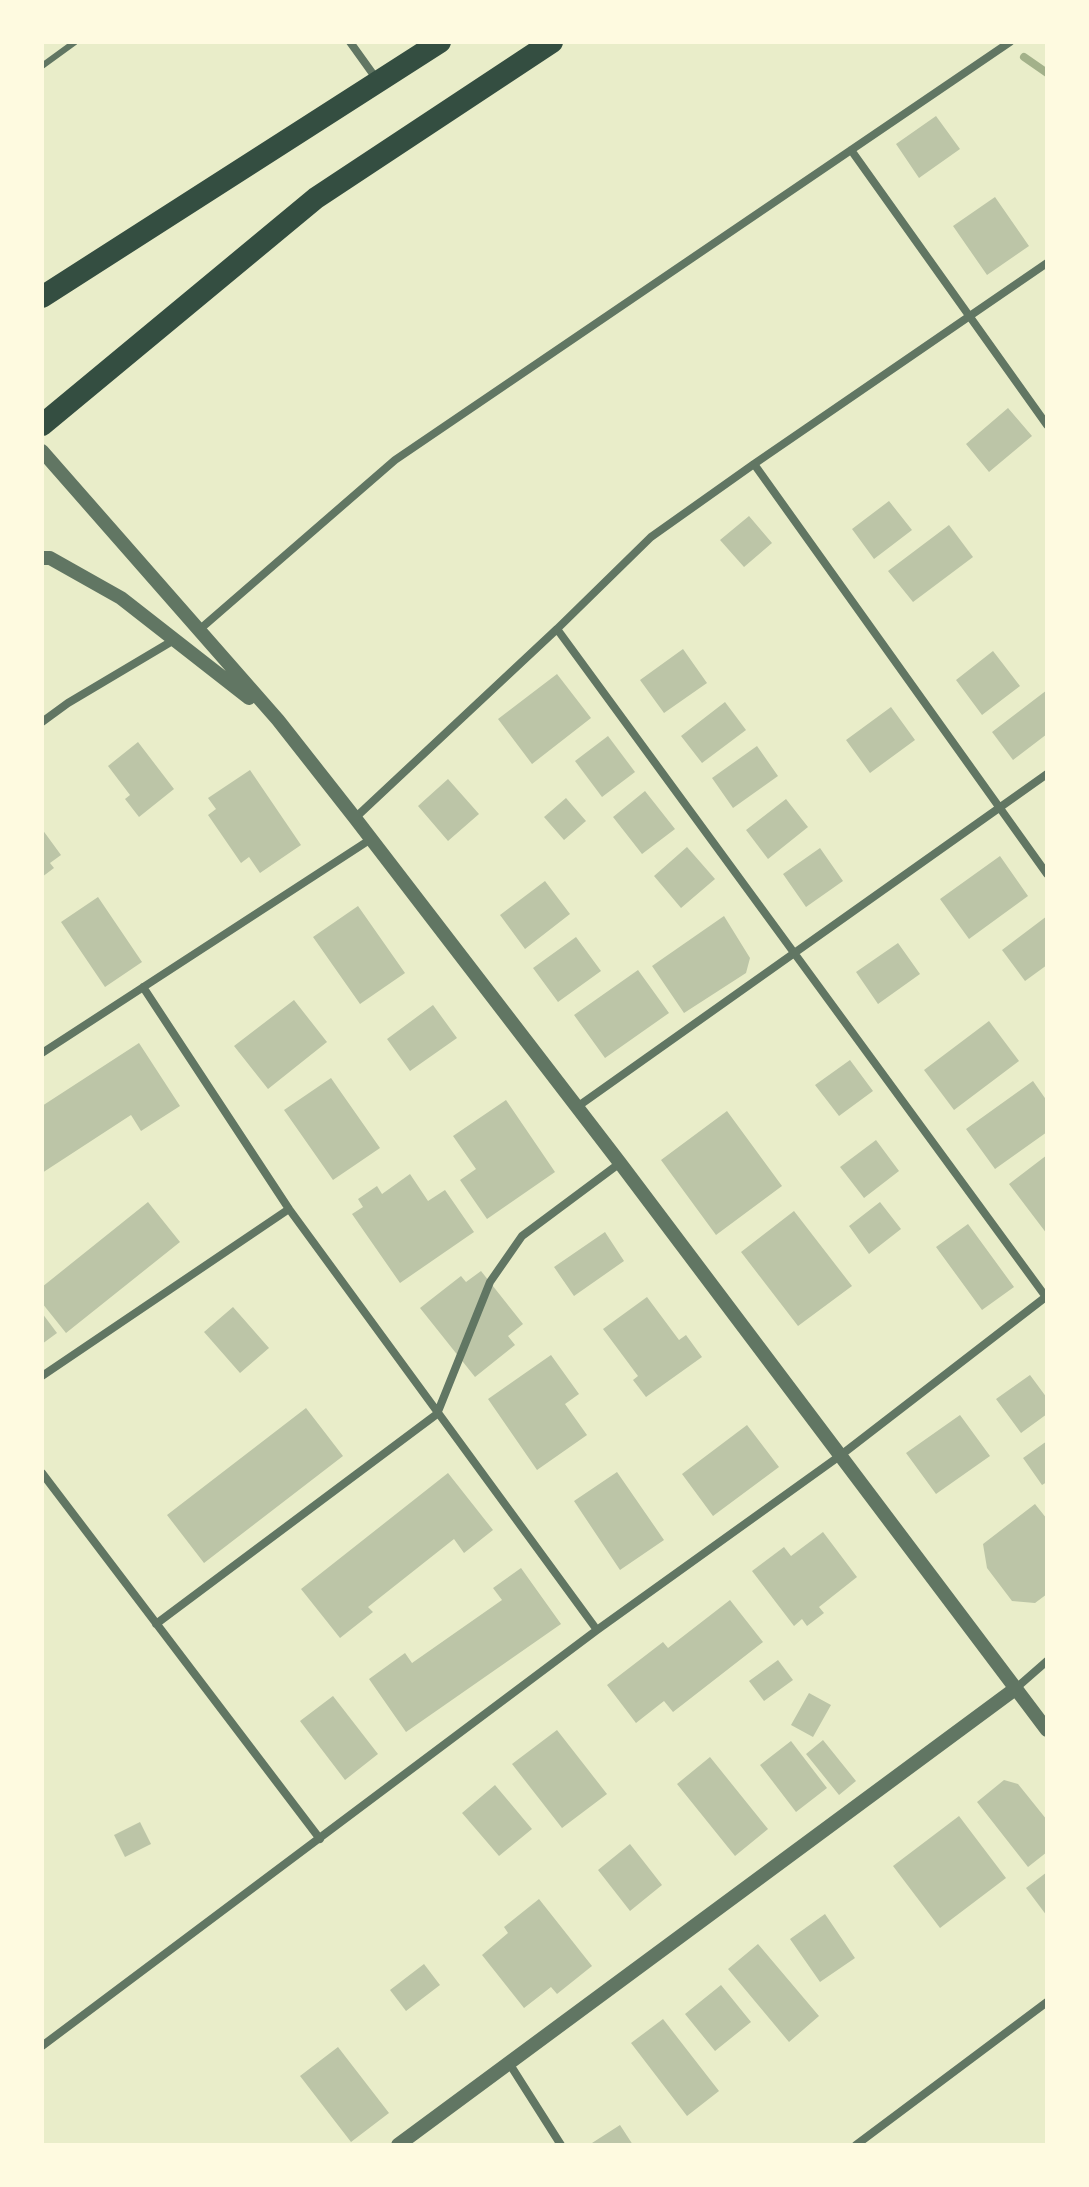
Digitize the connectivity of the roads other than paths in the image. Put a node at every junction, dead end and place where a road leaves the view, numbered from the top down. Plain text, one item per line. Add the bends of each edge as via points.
1 (75, 42) edge
2 (350, 42) edge
3 (552, 42) edge
4 (1010, 42) edge
5 (434, 44) edge
6 (42, 66) edge
7 (378, 82) junction
8 (851, 150) junction
9 (1047, 263) edge
10 (42, 297) edge
11 (968, 315) junction
12 (42, 425) edge
13 (1047, 425) edge
14 (42, 451) edge
15 (754, 464) junction
16 (42, 558) edge
17 (557, 629) junction
18 (199, 630) junction
19 (175, 639) junction
20 (278, 720) junction
21 (42, 722) edge
22 (1047, 774) edge
23 (999, 808) junction
24 (355, 818) junction
25 (371, 839) junction
26 (1047, 874) edge
27 (794, 953) junction
28 (143, 987) junction
29 (42, 1053) edge
30 (577, 1107) junction
31 (620, 1163) junction
32 (289, 1209) junction
33 (1046, 1296) edge
34 (42, 1376) edge
35 (437, 1414) junction
36 (841, 1455) junction
37 (42, 1473) edge
38 (156, 1624) junction
39 (597, 1630) junction
40 (1047, 1661) edge
41 (1015, 1689) junction
42 (1047, 1730) edge
43 (320, 1839) junction
44 (1047, 2002) edge
45 (42, 2046) edge
46 (509, 2063) junction
47 (398, 2145) edge
48 (561, 2145) edge
49 (856, 2145) edge

1 - 6 lane
2 - 7 street
3 - 12 highway via 316,198
4 - 8 street
5 - 7 highway
7 - 10 highway
8 - 11 street
8 - 18 street via 395,460
9 - 11 street
11 - 13 street
11 - 15 street
14 - 18 street
15 - 17 street via 651,537
15 - 23 street
16 - 19 street via 121,598
17 - 24 street
17 - 27 street
18 - 20 street
19 - 20 street
19 - 21 street
20 - 24 street
22 - 23 street
23 - 26 street
23 - 27 street
24 - 25 street
25 - 28 street
25 - 30 street
27 - 30 street
27 - 33 street
28 - 29 street
28 - 32 street
30 - 31 street
31 - 35 street via 522,1236 490,1282
31 - 36 street
32 - 34 street
32 - 35 street
33 - 36 street
35 - 38 street
35 - 39 street
36 - 39 street
36 - 41 street
37 - 38 street
38 - 43 street
39 - 43 street
40 - 41 street
41 - 42 street
41 - 46 street
43 - 45 street
44 - 49 street
46 - 47 street
46 - 48 street

